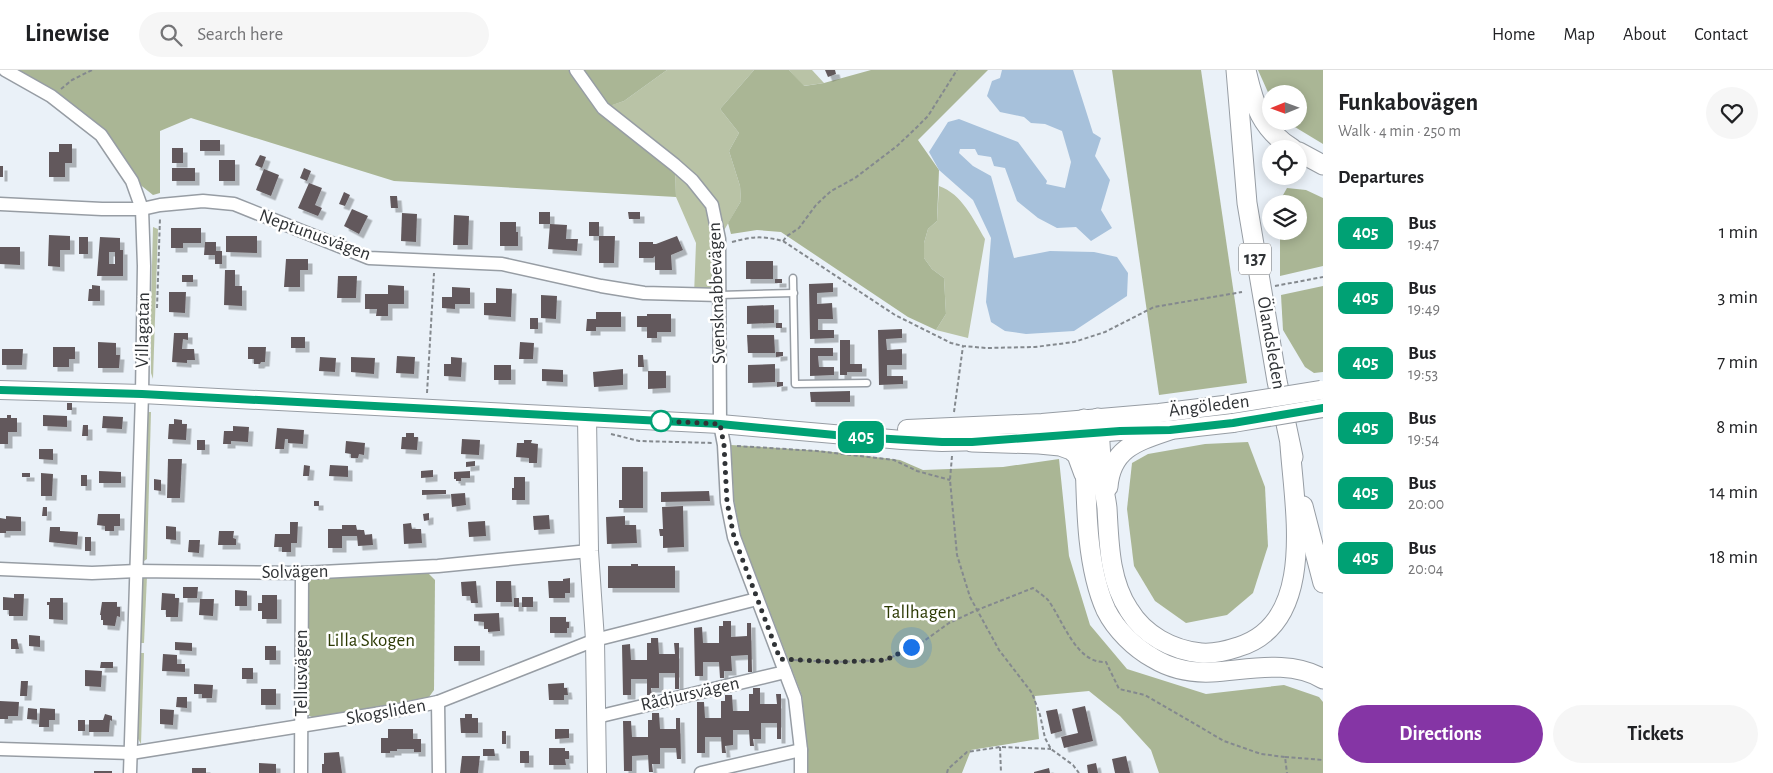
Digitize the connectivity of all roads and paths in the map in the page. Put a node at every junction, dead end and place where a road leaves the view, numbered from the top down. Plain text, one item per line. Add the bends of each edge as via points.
1 (5, 70) edge
2 (92, 70) edge
3 (576, 70) edge
4 (956, 70) edge
5 (1236, 70) edge
6 (1246, 70) edge
7 (51, 96) junction
8 (1281, 140) edge
9 (1307, 156) edge
10 (1323, 165) edge
11 (0, 204) edge
12 (142, 209) junction
13 (784, 241) junction
14 (719, 245) junction
15 (435, 261) junction
16 (793, 278) dead end
17 (1323, 278) edge
18 (1271, 287) dead end
19 (1242, 292) dead end
20 (794, 293) junction
21 (720, 295) junction
22 (963, 346) junction
23 (867, 383) dead end
24 (0, 390) edge
25 (142, 394) junction
26 (1322, 396) edge
27 (426, 409) junction
28 (954, 420) dead end
29 (587, 423) junction
30 (720, 424) junction
31 (1092, 426) junction
32 (794, 430) junction
33 (1170, 430) junction
34 (972, 442) junction
35 (724, 445) junction
36 (1290, 445) junction
37 (952, 450) dead end
38 (950, 480) junction
39 (1087, 490) junction
40 (1106, 505) junction
41 (589, 551) junction
42 (0, 569) edge
43 (137, 571) junction
44 (302, 573) junction
45 (1323, 584) edge
46 (757, 599) junction
47 (977, 610) junction
48 (594, 640) junction
49 (780, 659) junction
50 (785, 672) junction
51 (1323, 679) edge
52 (438, 702) junction
53 (596, 716) junction
54 (301, 726) junction
55 (1000, 747) junction
56 (0, 749) edge
57 (1051, 749) junction
58 (801, 750) junction
59 (130, 753) junction
60 (1285, 757) junction
61 (1323, 760) edge
62 (727, 770) edge
63 (130, 773) edge
64 (301, 773) edge
65 (438, 773) edge
66 (597, 773) edge
67 (701, 773) edge
68 (801, 773) edge
69 (947, 773) edge
70 (1000, 773) edge
71 (1079, 773) edge
72 (1287, 773) edge

1 - 7 street, Villagatan
2 - 7 path
3 - 14 street, Svensknabbevägen via 603,108 675,164 707,198 712,205
4 - 13 path via 928,116 917,127 855,178 831,191 816,205 800,228
5 - 36 main road, Ölandsleden / 137 via 1249,213
6 - 8 main road via 1260,117
7 - 12 street, Villagatan via 101,135 132,181
9 - 10 main road
11 - 12 street, Neptunusvägen
12 - 15 street, Neptunusvägen via 203,202 234,204 369,258
12 - 25 street, Villagatan
13 - 14 path via 751,236
13 - 22 path via 895,316
14 - 21 street, Svensknabbevägen
15 - 21 street, Neptunusvägen via 502,264 644,293
15 - 27 path
16 - 20 lane
17 - 18 path
19 - 22 path via 1154,307 1105,332 1074,342 1035,347
20 - 21 lane
20 - 23 lane via 795,384
21 - 30 street, Svensknabbevägen
22 - 28 path
24 - 25 main road
25 - 27 main road
25 - 43 street, Villagatan
26 - 31 main road, Ängöleden, bridge via 1232,404
26 - 33 main road, Ängöleden, bridge via 1233,423
27 - 29 main road
29 - 30 main road
29 - 35 path via 639,441
29 - 41 main road
30 - 32 main road
30 - 35 street, Svensknabbevägen
31 - 32 main road, Ängöleden
31 - 33 main road, Ängöleden
31 - 34 main road
31 - 39 main road
31 - 40 main road
32 - 34 main road via 856,437
33 - 40 main road via 1121,453 1110,471
34 - 39 main road via 1067,448 1080,461
35 - 38 path via 894,460 917,471
35 - 46 street, Svensknabbevägen via 727,502 734,537
36 - 40 main road via 1297,546 1293,583 1271,626 1246,644 1202,653 1168,644 1146,630 1128,609 1115,578
36 - 45 main road, Ölandsleden / 137
37 - 38 path
38 - 47 path via 957,555
39 - 51 main road via 1090,550 1100,595 1107,612 1131,643 1160,662 1193,672 1286,667 1310,672
41 - 44 street, Solvägen via 438,566
41 - 48 main road
42 - 43 street, Solvägen via 92,573
43 - 44 street, Solvägen
43 - 59 street, Villagatan
44 - 54 street, Tellusvägen
46 - 48 street, Skogsliden
46 - 49 street, Svensknabbevägen
47 - 49 path via 886,660
47 - 57 path via 999,650 1032,693
47 - 60 path via 1033,588 1047,599 1079,650 1099,663 1106,662 1119,689 1145,695 1224,741 1261,754
48 - 52 street, Skogsliden
48 - 53 main road
49 - 50 street, Svensknabbevägen
50 - 53 street, Rådjursvägen
50 - 58 street, Svensknabbevägen via 795,698
52 - 54 street, Skogsliden
52 - 65 street
53 - 66 main road
54 - 59 street, Skogsliden
54 - 64 street, Tellusvägen
55 - 57 path
55 - 69 path via 967,752
55 - 70 path
56 - 59 street, Skogsliden
57 - 71 path
58 - 62 street
58 - 68 street, Svensknabbevägen
59 - 63 street, Villagatan
60 - 61 path
60 - 72 path
62 - 67 street

